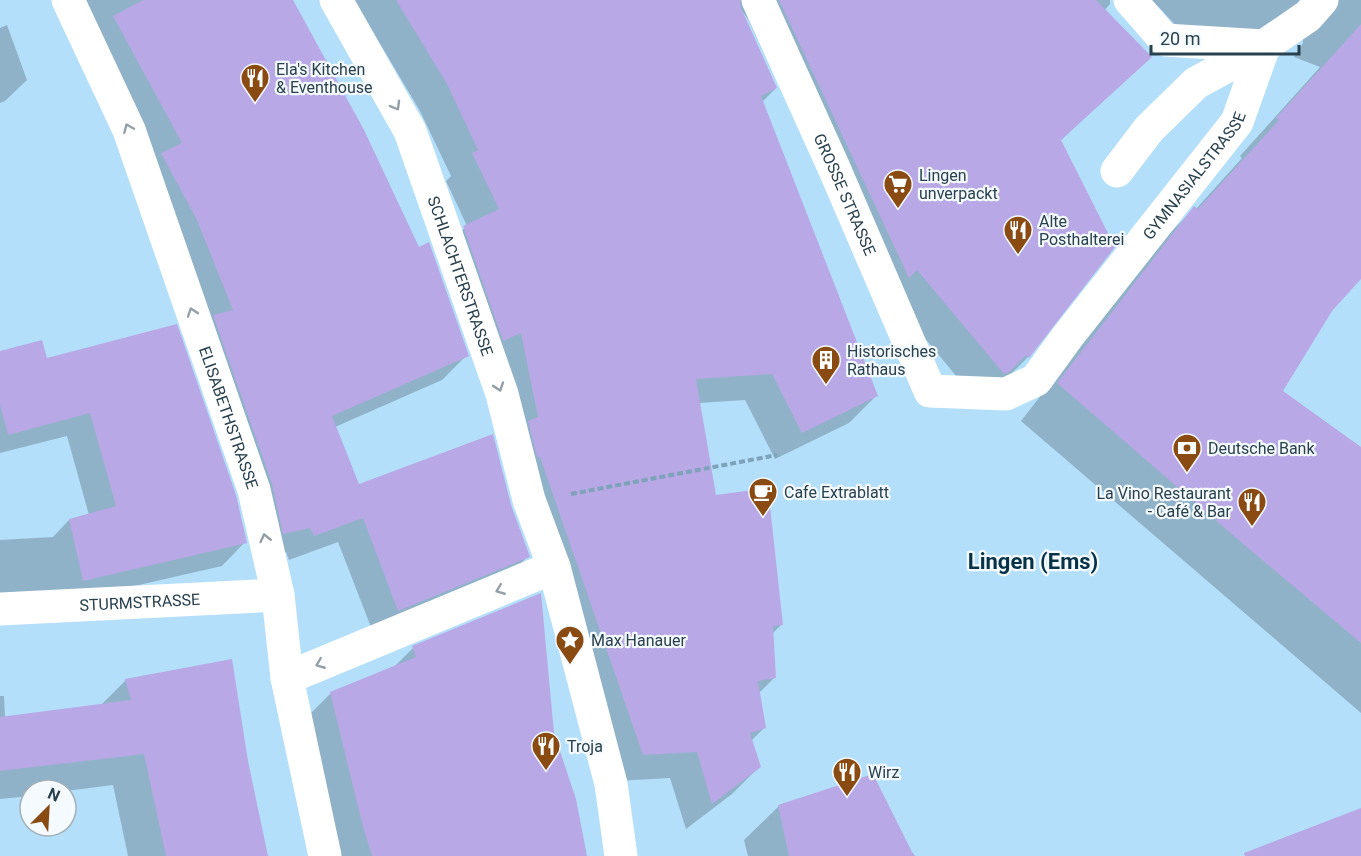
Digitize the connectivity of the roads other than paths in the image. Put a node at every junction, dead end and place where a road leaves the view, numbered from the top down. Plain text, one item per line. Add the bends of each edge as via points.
1 (68, 0) edge
2 (336, 0) edge
3 (758, 0) edge
4 (1130, 0) edge
5 (1322, 0) edge
6 (1264, 46) junction
7 (1117, 171) dead end
8 (930, 391) joint
9 (554, 567) junction
10 (278, 595) junction
11 (0, 609) edge
12 (287, 678) junction
13 (325, 856) edge
14 (621, 856) edge

10 -> 1 street, ELISABETHSTRASSE via 254,490 129,130
2 -> 9 street, SCHLACHTERSTRASSE via 410,131 502,394 529,500
3 - 8 street, GROSSE STRASSE
4 - 6 street via 1165,40
5 - 6 street via 1308,16
6 - 7 street via 1196,83 1149,129
6 - 8 street, GYMNASIALSTRASSE via 1237,122 1036,380 1006,394
9 -> 12 street
9 - 14 street, SCHLACHTERSTRASSE via 611,784
10 - 11 street, STURMSTRASSE
10 - 12 street, ELISABETHSTRASSE
12 - 13 street, ELISABETHSTRASSE

